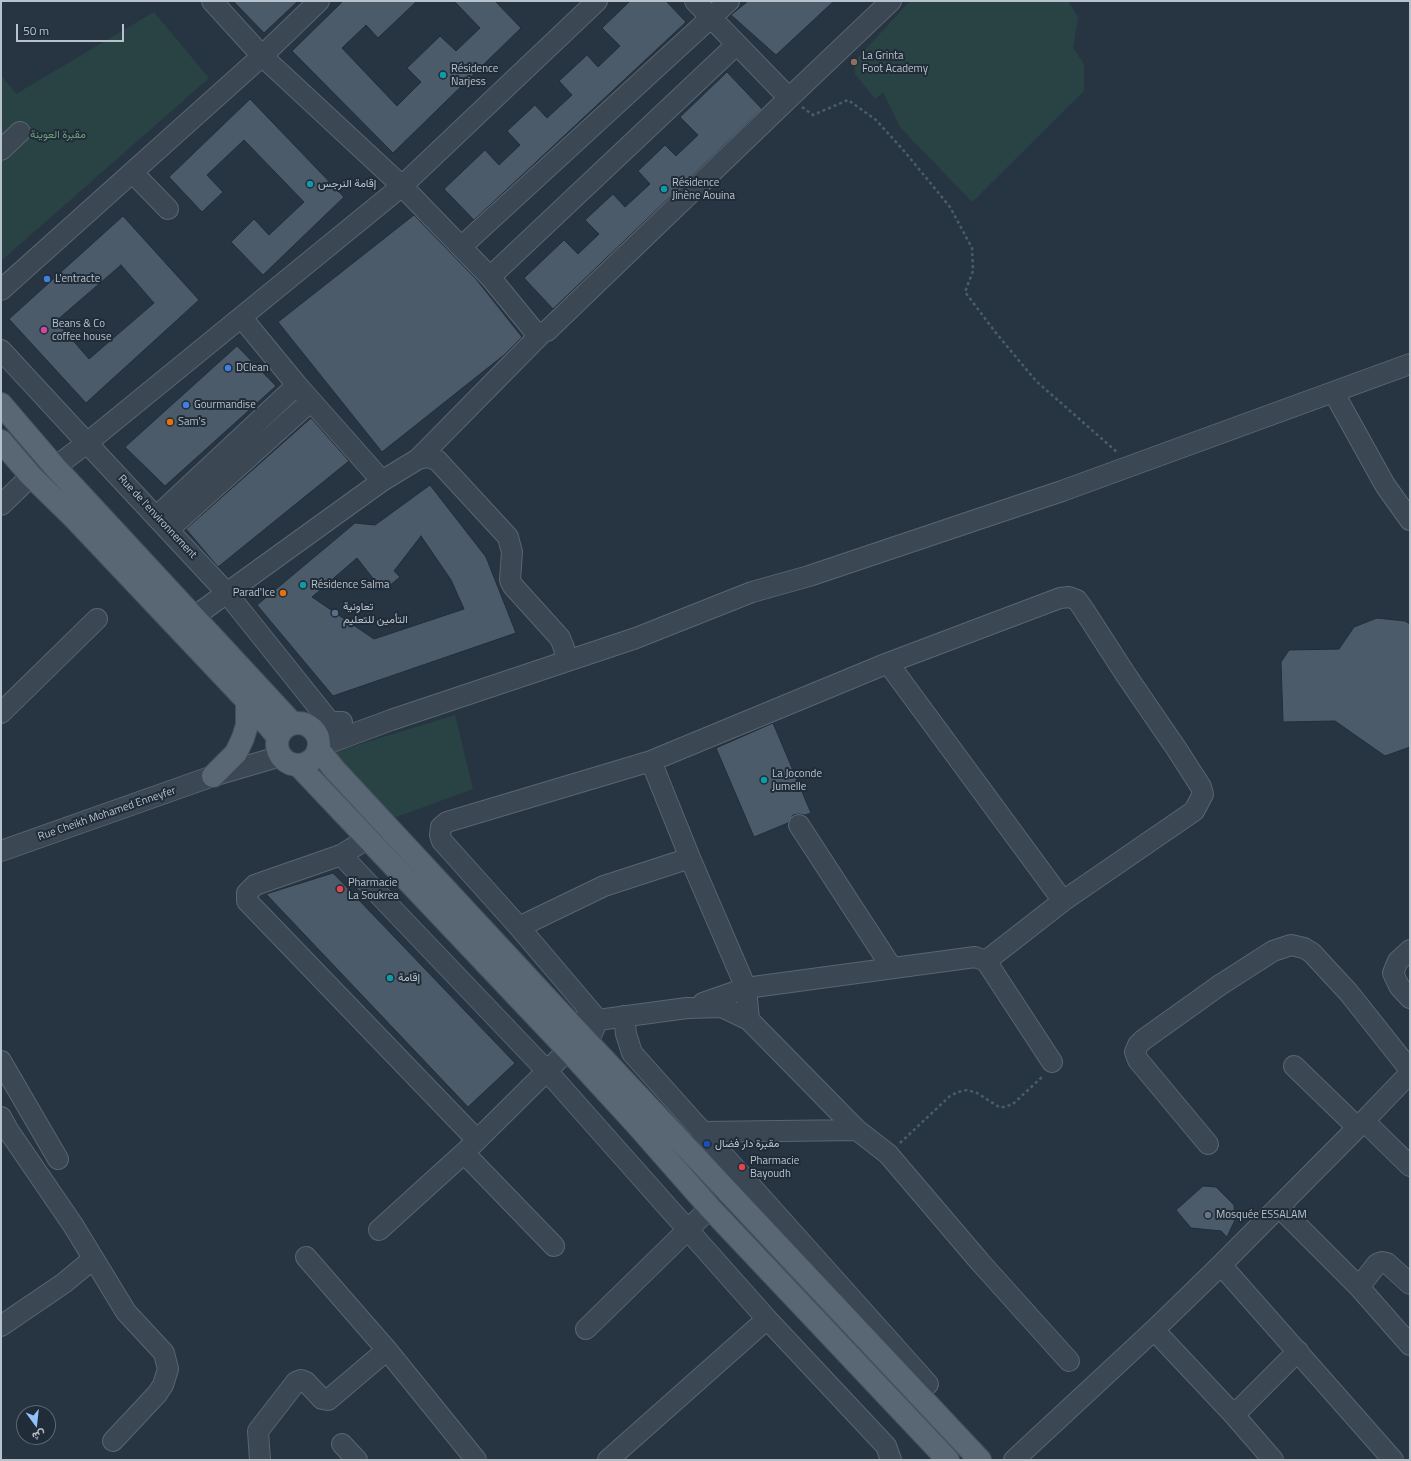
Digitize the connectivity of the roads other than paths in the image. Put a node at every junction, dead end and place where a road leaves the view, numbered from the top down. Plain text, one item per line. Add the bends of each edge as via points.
1 (212, 1) edge
2 (319, 1) edge
3 (597, 1) edge
4 (695, 1) edge
5 (729, 1) edge
6 (891, 1) edge
7 (711, 19) junction
8 (736, 45) junction
9 (262, 56) junction
10 (789, 98) junction
11 (20, 132) dead end
12 (1, 150) edge
13 (133, 173) junction
14 (402, 186) junction
15 (168, 209) dead end
16 (460, 247) junction
17 (490, 277) junction
18 (1, 290) edge
19 (242, 318) junction
20 (542, 333) junction
21 (1, 350) edge
22 (1410, 364) edge
23 (297, 385) junction
24 (1334, 393) junction
25 (311, 401) junction
26 (1, 404) edge
27 (1, 441) edge
28 (87, 443) junction
29 (418, 459) junction
30 (55, 467) junction
31 (31, 476) junction
32 (382, 482) junction
33 (1, 505) edge
34 (1410, 520) edge
35 (162, 523) junction
36 (226, 592) junction
37 (194, 616) junction
38 (97, 619) dead end
39 (566, 661) junction
40 (888, 663) junction
41 (247, 700) junction
42 (1, 713) edge
43 (330, 722) junction
44 (374, 726) junction
45 (291, 742) junction
46 (318, 748) junction
47 (651, 761) junction
48 (213, 776) junction
49 (799, 825) dead end
50 (367, 839) junction
51 (1, 851) edge
52 (341, 855) junction
53 (690, 858) junction
54 (1063, 901) junction
55 (519, 928) junction
56 (1410, 950) edge
57 (986, 961) junction
58 (892, 968) junction
59 (746, 988) junction
60 (1410, 998) edge
61 (687, 1008) junction
62 (624, 1016) junction
63 (565, 1018) junction
64 (598, 1020) junction
65 (749, 1020) junction
66 (540, 1023) junction
67 (588, 1042) junction
68 (568, 1050) junction
69 (1, 1060) edge
70 (1052, 1062) road end
71 (1294, 1066) dead end
72 (547, 1070) junction
73 (1410, 1070) edge
74 (1410, 1073) edge
75 (1, 1117) edge
76 (1361, 1124) junction
77 (857, 1130) junction
78 (701, 1132) junction
79 (1208, 1144) dead end
80 (471, 1146) junction
81 (58, 1158) dead end
82 (1410, 1166) edge
83 (1279, 1207) junction
84 (710, 1208) junction
85 (688, 1229) junction
86 (379, 1230) dead end
87 (554, 1246) dead end
88 (306, 1257) dead end
89 (93, 1259) junction
90 (1221, 1265) junction
91 (1410, 1284) edge
92 (1360, 1287) junction
93 (767, 1319) junction
94 (1, 1326) edge
95 (586, 1329) dead end
96 (1154, 1330) junction
97 (1410, 1345) edge
98 (386, 1350) junction
99 (1298, 1351) junction
100 (1069, 1361) dead end
101 (928, 1384) dead end
102 (1234, 1415) junction
103 (113, 1441) dead end
104 (342, 1444) dead end
105 (260, 1460) edge
106 (357, 1460) edge
107 (476, 1460) edge
108 (608, 1460) edge
109 (891, 1460) edge
110 (948, 1460) edge
111 (980, 1460) edge
112 (1014, 1460) edge
113 (1273, 1460) edge
114 (1393, 1460) edge

1 - 9 street
2 - 9 street
3 - 14 street
4 - 7 street
5 - 7 street
6 - 10 street
7 - 8 street
7 - 16 street
8 - 10 street
8 - 17 street
9 - 13 street
9 - 14 street
10 - 20 street
11 - 12 street
13 - 15 street
13 - 18 street
14 - 16 street
14 - 19 street
16 - 17 street
17 - 20 street via 535,332
19 - 23 street
19 - 28 street
20 - 29 street
21 - 28 street, Rue de l'environnement
22 - 24 street
23 - 25 street
23 - 35 street
24 - 34 street via 1385,485
24 - 39 street via 910,543 752,592 636,638
25 - 32 street
25 - 35 street
26 - 30 main road
27 - 31 main road
28 - 30 street
28 - 35 street, Rue de l'environnement
29 - 32 street
29 - 39 street via 427,457 438,460 508,537 512,552 510,580 560,638
30 - 37 main road
31 - 33 street
31 - 41 main road
32 - 36 street
35 - 36 street, Rue de l'environnement
36 - 37 street
36 - 43 street, Rue de l'environnement
37 - 45 main road
38 - 42 street
39 - 44 street
40 - 47 street
40 - 54 street
40 - 54 street via 1060,598 1069,597 1077,600 1176,748 1203,794 1194,810
41 - 45 main road
41 - 48 main road via 247,725 243,738 236,753
43 - 44 street, Rue Cheikh Mohamed Enneyfer
43 - 45 street, Rue Cheikh Mohamed Enneyfer
44 - 46 street
45 - 46 main road via 310,760
45 - 48 street, Rue Cheikh Mohamed Enneyfer
45 - 50 main road
46 - 63 main road via 335,770
47 - 53 street
47 - 55 street via 447,822 441,827 442,841
48 - 51 street, Rue Cheikh Mohamed Enneyfer
49 - 58 street
50 - 52 street
50 - 66 main road
52 - 72 street
52 - 80 street via 255,885 247,893 247,901
53 - 55 street via 604,886
53 - 59 street
54 - 57 street
55 - 64 street
56 - 60 street via 1398,961 1393,973 1399,986
57 - 58 street via 975,958
57 - 70 street
58 - 59 street
59 - 61 street
59 - 65 street
61 - 62 street
61 - 65 street via 722,1007
62 - 64 street
62 - 78 street via 632,1053
63 - 64 street
63 - 66 street
63 - 67 main road
64 - 67 street
65 - 77 street
66 - 68 main road
67 - 111 main road
68 - 72 street
68 - 84 main road
69 - 81 street
71 - 76 street
72 - 80 street
72 - 85 street
73 - 79 street via 1349,993 1312,952 1291,945 1273,951 1143,1040 1135,1052 1138,1060
74 - 76 street
75 - 89 street
76 - 82 street
76 - 83 street
77 - 78 street
77 - 100 street via 888,1154
78 - 101 street
80 - 86 street
80 - 87 street
83 - 90 street
83 - 92 street
84 - 85 street
84 - 110 main road
85 - 93 street
85 - 95 street
88 - 98 street
89 - 94 street
89 - 103 street via 126,1312 164,1353 168,1369 157,1394
90 - 96 street
90 - 99 street
91 - 92 street via 1387,1263 1382,1262
92 - 97 street
93 - 108 street
93 - 109 street via 886,1446
96 - 102 street
96 - 112 street
98 - 105 street via 328,1400 322,1399 306,1382 296,1382 258,1431
98 - 107 street
99 - 102 street
99 - 114 street
102 - 113 street
104 - 106 street

